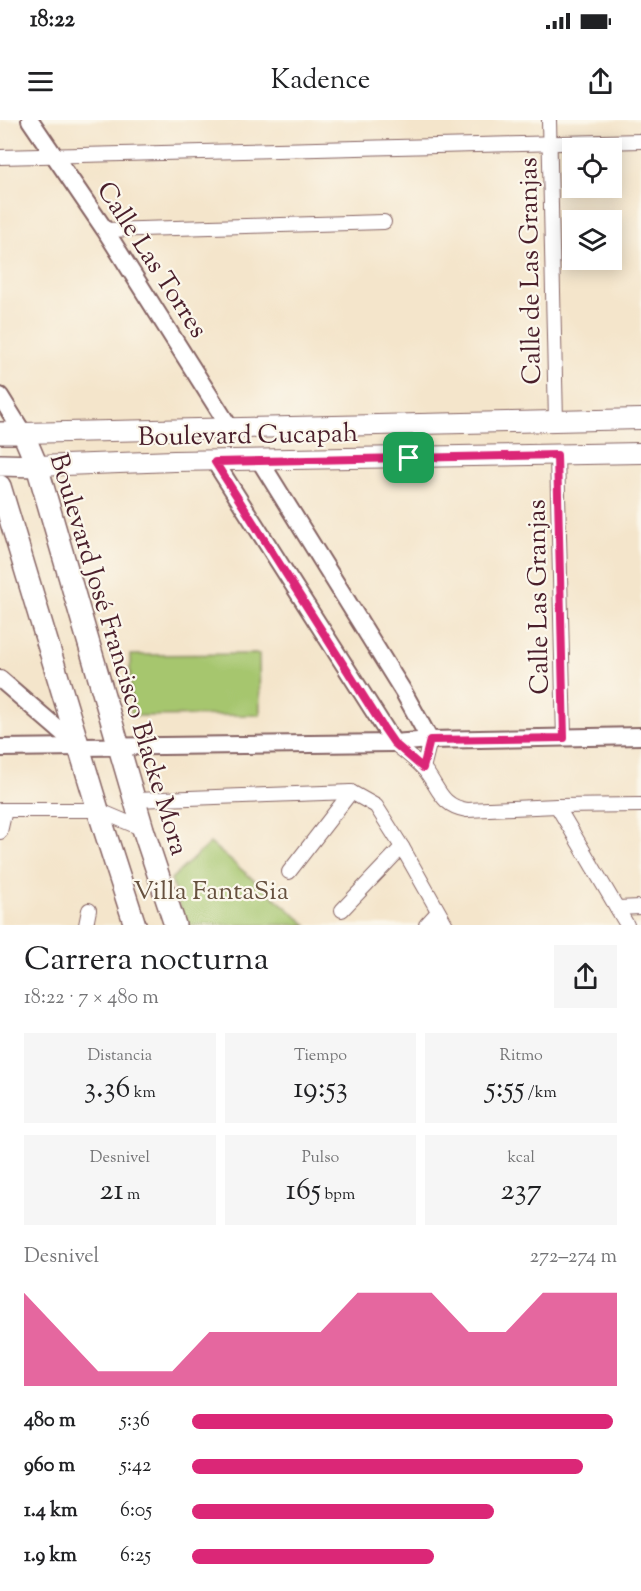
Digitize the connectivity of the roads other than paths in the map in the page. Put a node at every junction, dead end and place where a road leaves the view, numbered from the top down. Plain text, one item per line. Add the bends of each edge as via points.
1 (30, 120) edge
2 (549, 120) edge
3 (641, 141) edge
4 (550, 143) junction
5 (0, 157) edge
6 (56, 157) junction
7 (384, 222) dead end
8 (105, 230) junction
9 (0, 396) edge
10 (641, 419) edge
11 (556, 421) junction
12 (230, 428) junction
13 (0, 433) edge
14 (23, 433) junction
15 (641, 453) edge
16 (557, 455) junction
17 (260, 461) junction
18 (215, 462) junction
19 (0, 465) edge
20 (37, 466) junction
21 (0, 486) edge
22 (0, 679) edge
23 (641, 736) edge
24 (564, 738) junction
25 (430, 740) junction
26 (394, 743) junction
27 (79, 747) junction
28 (119, 747) junction
29 (0, 748) edge
30 (423, 768) junction
31 (351, 792) junction
32 (135, 800) junction
33 (641, 804) edge
34 (557, 806) junction
35 (2, 810) edge
36 (98, 810) junction
37 (143, 830) junction
38 (0, 832) edge
39 (402, 848) junction
40 (290, 872) dead end
41 (641, 907) edge
42 (616, 908) junction
43 (90, 910) dead end
44 (342, 910) dead end
45 (438, 912) junction
46 (86, 925) edge
47 (135, 925) edge
48 (175, 925) edge
49 (426, 925) edge
50 (446, 925) edge
51 (627, 925) edge

1 - 6 street, Calle Las Torres
2 - 4 street, Calle de Las Granjas
3 - 4 street
4 - 6 street
4 - 11 street, Calle de Las Granjas
5 - 6 street
6 - 8 street, Calle Las Torres
7 - 8 street
8 - 12 street, Calle Las Torres
9 - 14 street
10 - 11 main road, Boulevard Cucapah
11 - 12 main road, Boulevard Cucapah
12 - 14 main road, Boulevard Cucapah
13 - 14 main road, Boulevard Cucapah
14 - 20 main road, Boulevard José Francisco Blacke Mora
15 - 16 main road, Boulevard Cucapah
16 - 17 main road, Boulevard Cucapah
16 - 24 street, Calle Las Granjas
17 - 18 main road, Boulevard Cucapah
17 - 25 street
18 - 20 main road, Boulevard Cucapah
18 - 26 street
19 - 20 main road, Boulevard Cucapah
20 - 28 main road, Boulevard José Francisco Blacke Mora
21 - 27 main road
22 - 27 street
23 - 24 street
24 - 25 street
25 - 26 street
25 - 30 street
26 - 28 street
26 - 30 street
27 - 28 street
27 - 29 street
27 - 36 main road
28 - 32 main road, Boulevard José Francisco Blacke Mora
30 - 34 street via 447,803 457,809
31 - 32 street
31 - 39 street via 376,806
31 - 40 street
32 - 37 main road, Boulevard José Francisco Blacke Mora
33 - 34 street
34 - 42 street
35 - 36 street
35 - 38 street
36 - 37 street
36 - 47 main road
37 - 48 main road, Boulevard José Francisco Blacke Mora
39 - 44 street
39 - 45 street
41 - 42 street
42 - 51 street
43 - 46 street
45 - 49 street
45 - 50 street

